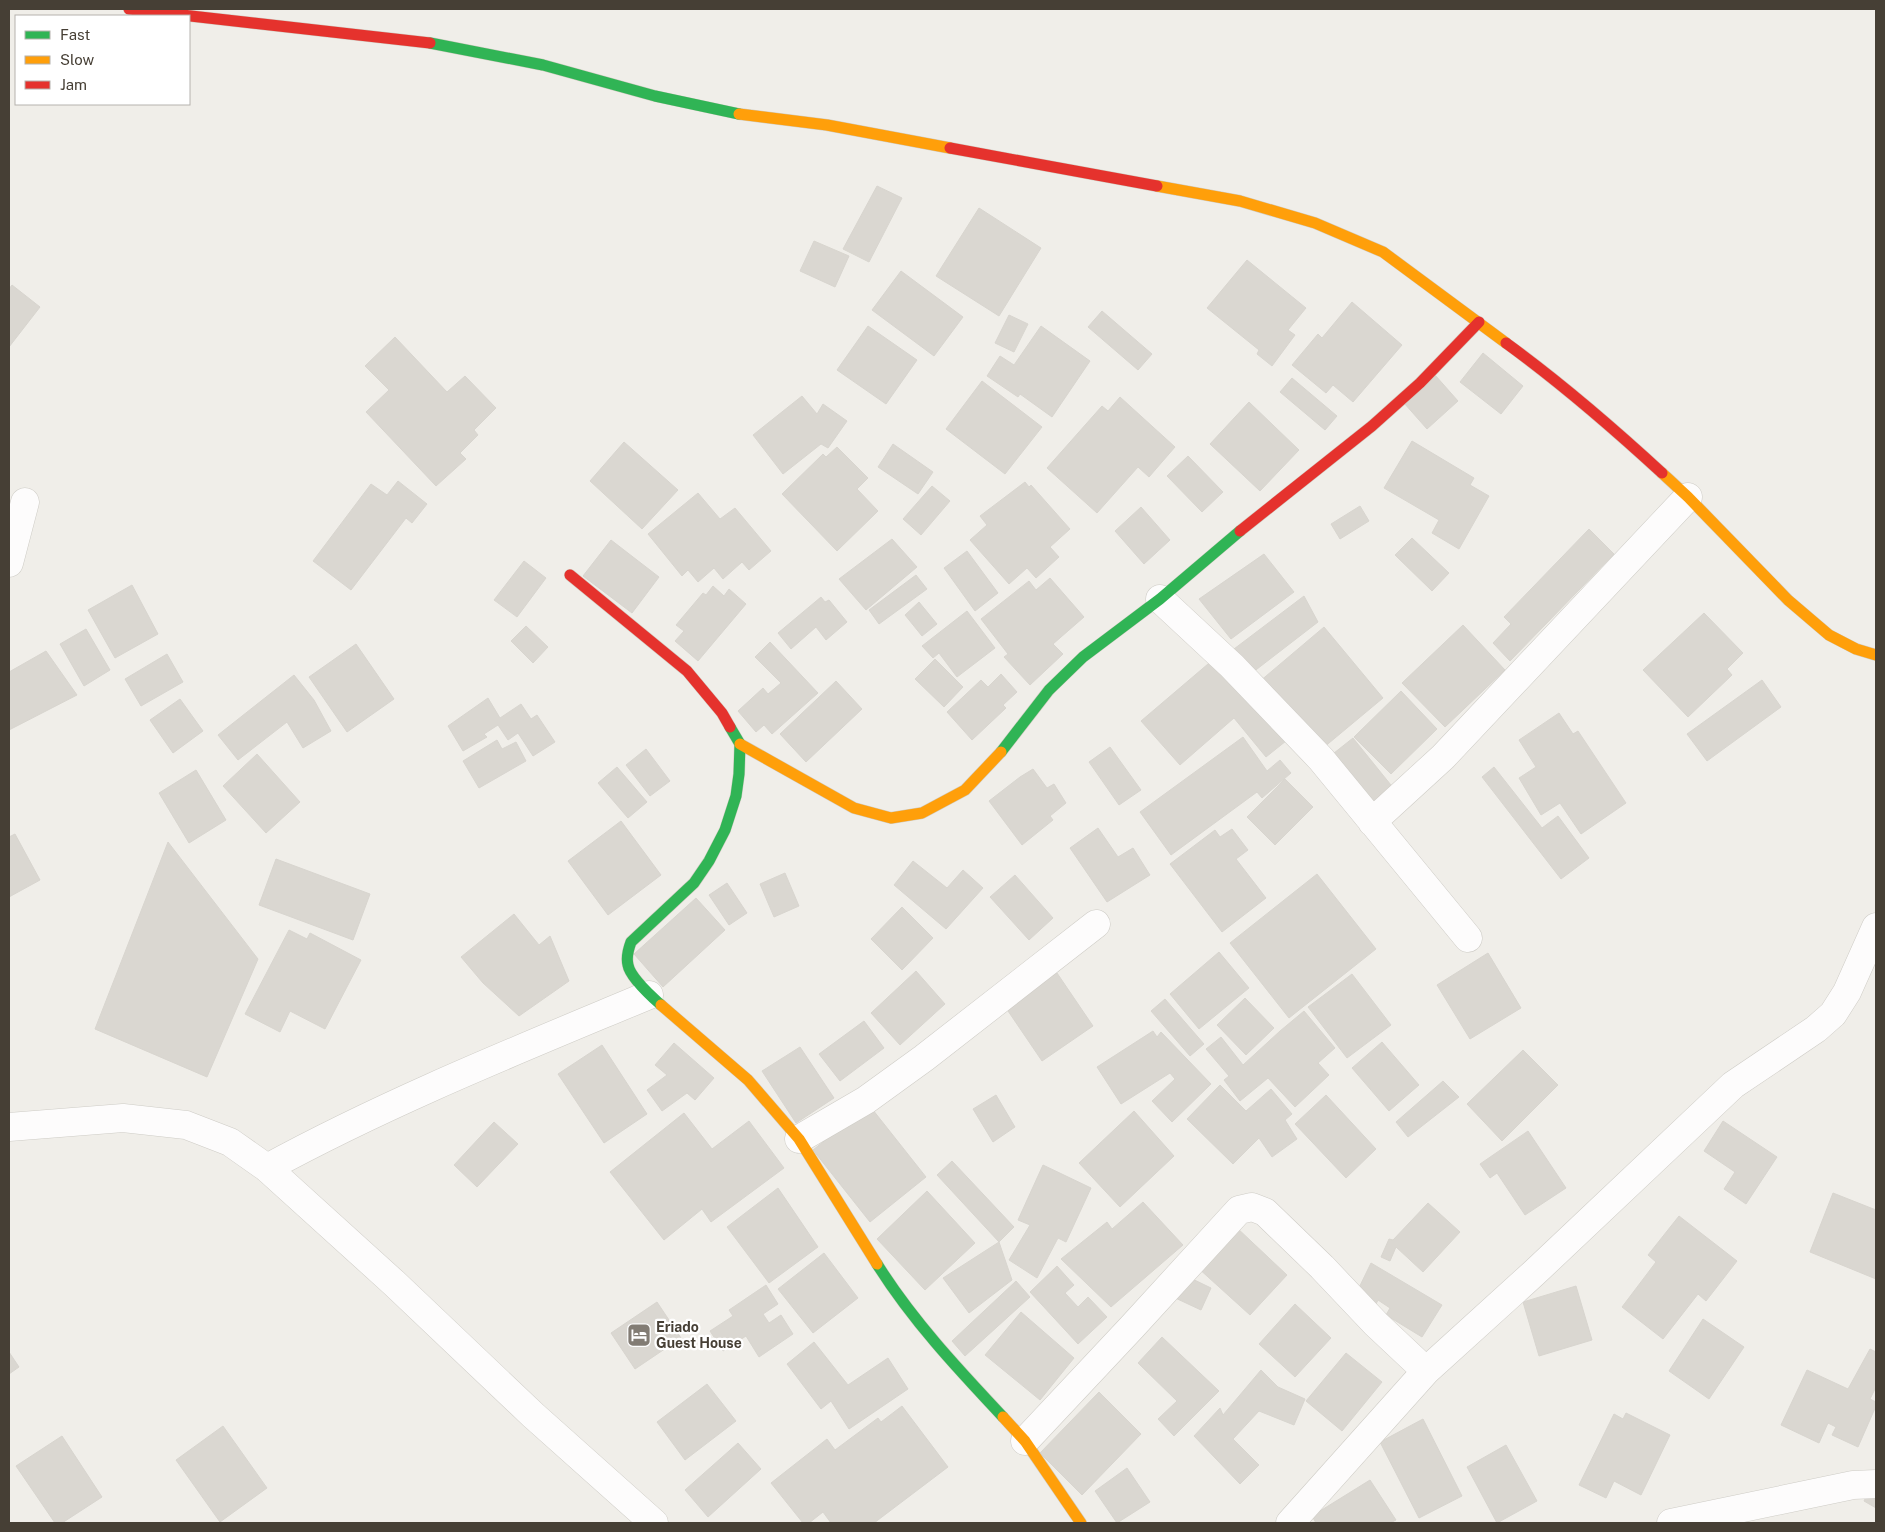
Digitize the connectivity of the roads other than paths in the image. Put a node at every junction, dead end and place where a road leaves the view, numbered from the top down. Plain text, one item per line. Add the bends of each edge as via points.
1 (130, 9) edge
2 (186, 15) edge
3 (190, 15) edge
4 (1479, 322) junction
5 (1688, 497) junction
6 (25, 502) dead end
7 (9, 563) edge
8 (570, 575) dead end
9 (1160, 599) junction
10 (1876, 655) edge
11 (740, 744) junction
12 (1372, 822) junction
13 (1096, 924) dead end
14 (1876, 927) edge
15 (1468, 938) dead end
16 (649, 995) junction
17 (9, 1127) edge
18 (799, 1139) junction
19 (267, 1168) junction
20 (1426, 1371) junction
21 (1025, 1441) junction
22 (1876, 1484) edge
23 (654, 1523) edge
24 (1081, 1523) edge
25 (1290, 1523) edge
26 (1672, 1523) edge

1 - 2 street
3 - 4 street via 417,40 543,65 728,113 826,125 1240,201 1315,223 1384,252
4 - 5 street via 1613,428
4 - 9 street via 1420,383 1372,426
5 - 10 street via 1788,600 1829,635
5 - 12 street via 1443,757
6 - 7 street
8 - 11 street via 687,671 722,714
9 - 11 street via 1083,657 1049,690 1001,752 965,790 922,813 891,818 854,808
9 - 12 street via 1232,666 1321,760
11 - 16 street via 736,796 726,830 694,883 630,942 628,968
12 - 15 street
13 - 18 street via 866,1100
14 - 20 street via 1847,992 1833,1014 1732,1085
16 - 18 street via 748,1080
16 - 19 street via 387,1108
17 - 19 street via 123,1118 186,1125 230,1142
18 - 21 street via 887,1280 951,1361
19 - 23 street
20 - 21 street via 1265,1212 1252,1207 1239,1210
20 - 25 street
21 - 24 street
22 - 26 street via 1853,1485

